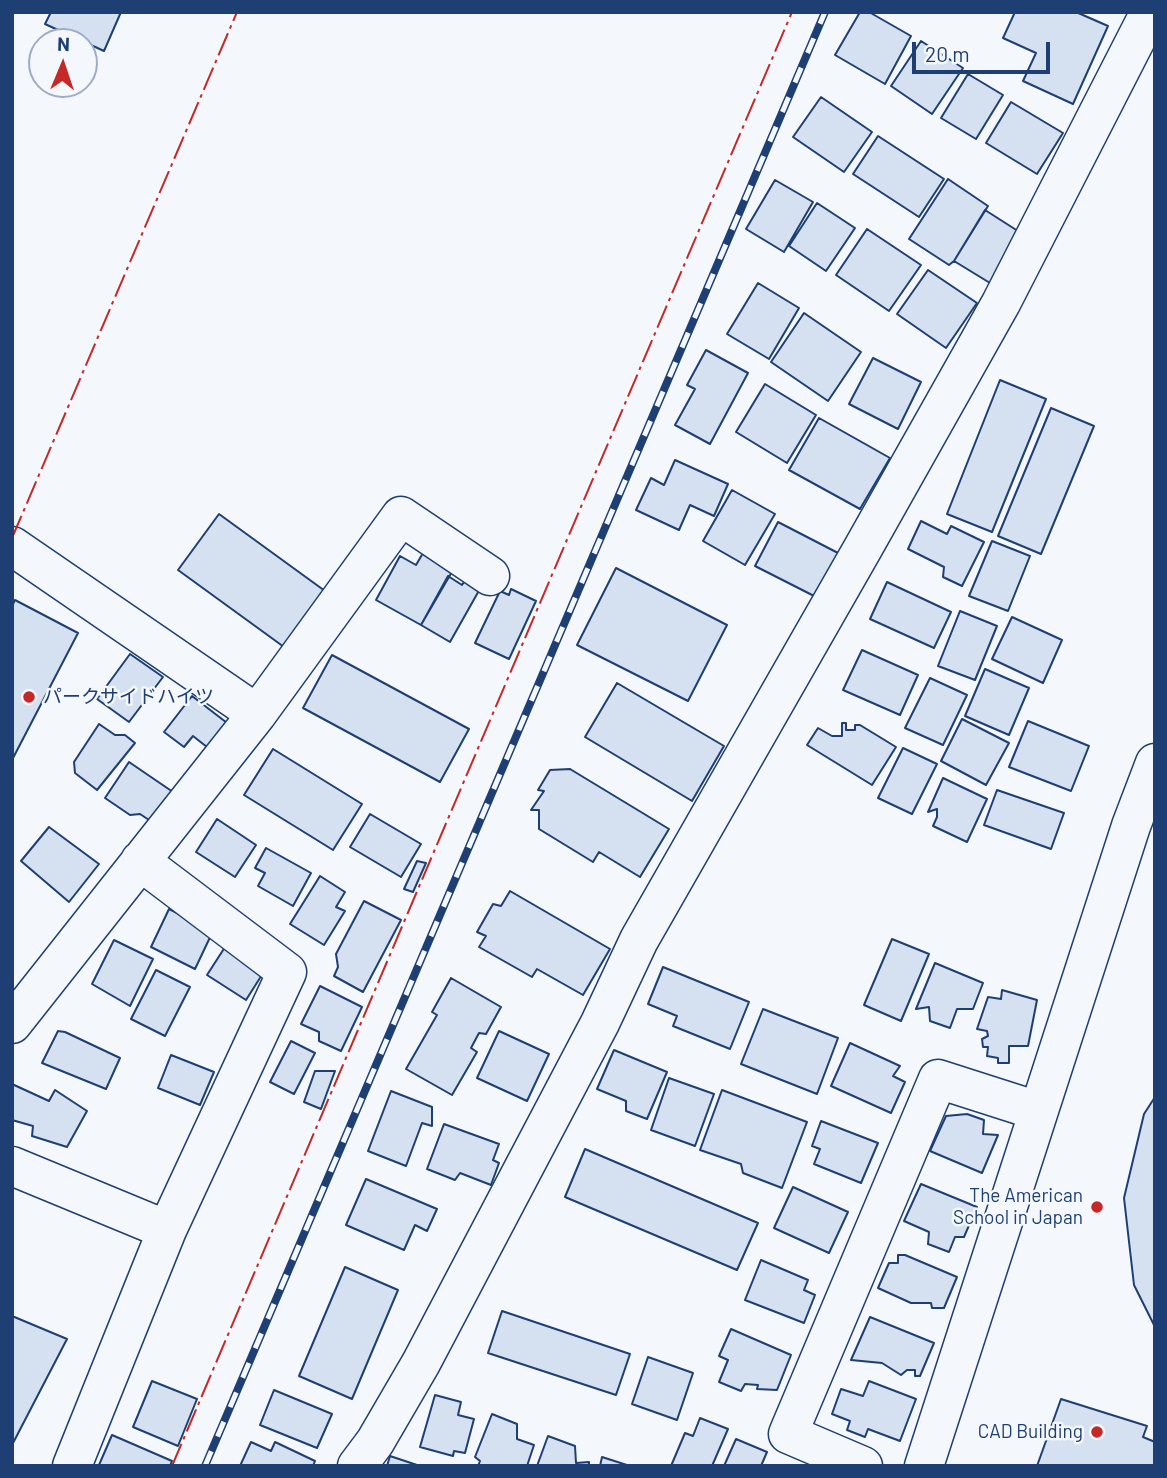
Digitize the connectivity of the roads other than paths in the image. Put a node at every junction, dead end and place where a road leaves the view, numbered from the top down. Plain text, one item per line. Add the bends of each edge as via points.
1 (1150, 12) edge
2 (12, 546) edge
3 (490, 576) dead end
4 (257, 715) junction
5 (1155, 763) edge
6 (141, 861) junction
7 (12, 1024) edge
8 (1038, 1111) junction
9 (12, 1166) edge
10 (167, 1230) junction
11 (72, 1466) edge
12 (356, 1466) edge
13 (863, 1466) edge
14 (925, 1466) edge

1 - 12 street via 1001,303 639,940 421,1363
2 - 4 street
3 - 4 street via 401,516
4 - 6 street
5 - 8 street
6 - 7 street
6 - 10 street via 287,972
8 - 13 street via 938,1079 788,1434
8 - 14 street
9 - 10 street
10 - 11 street

